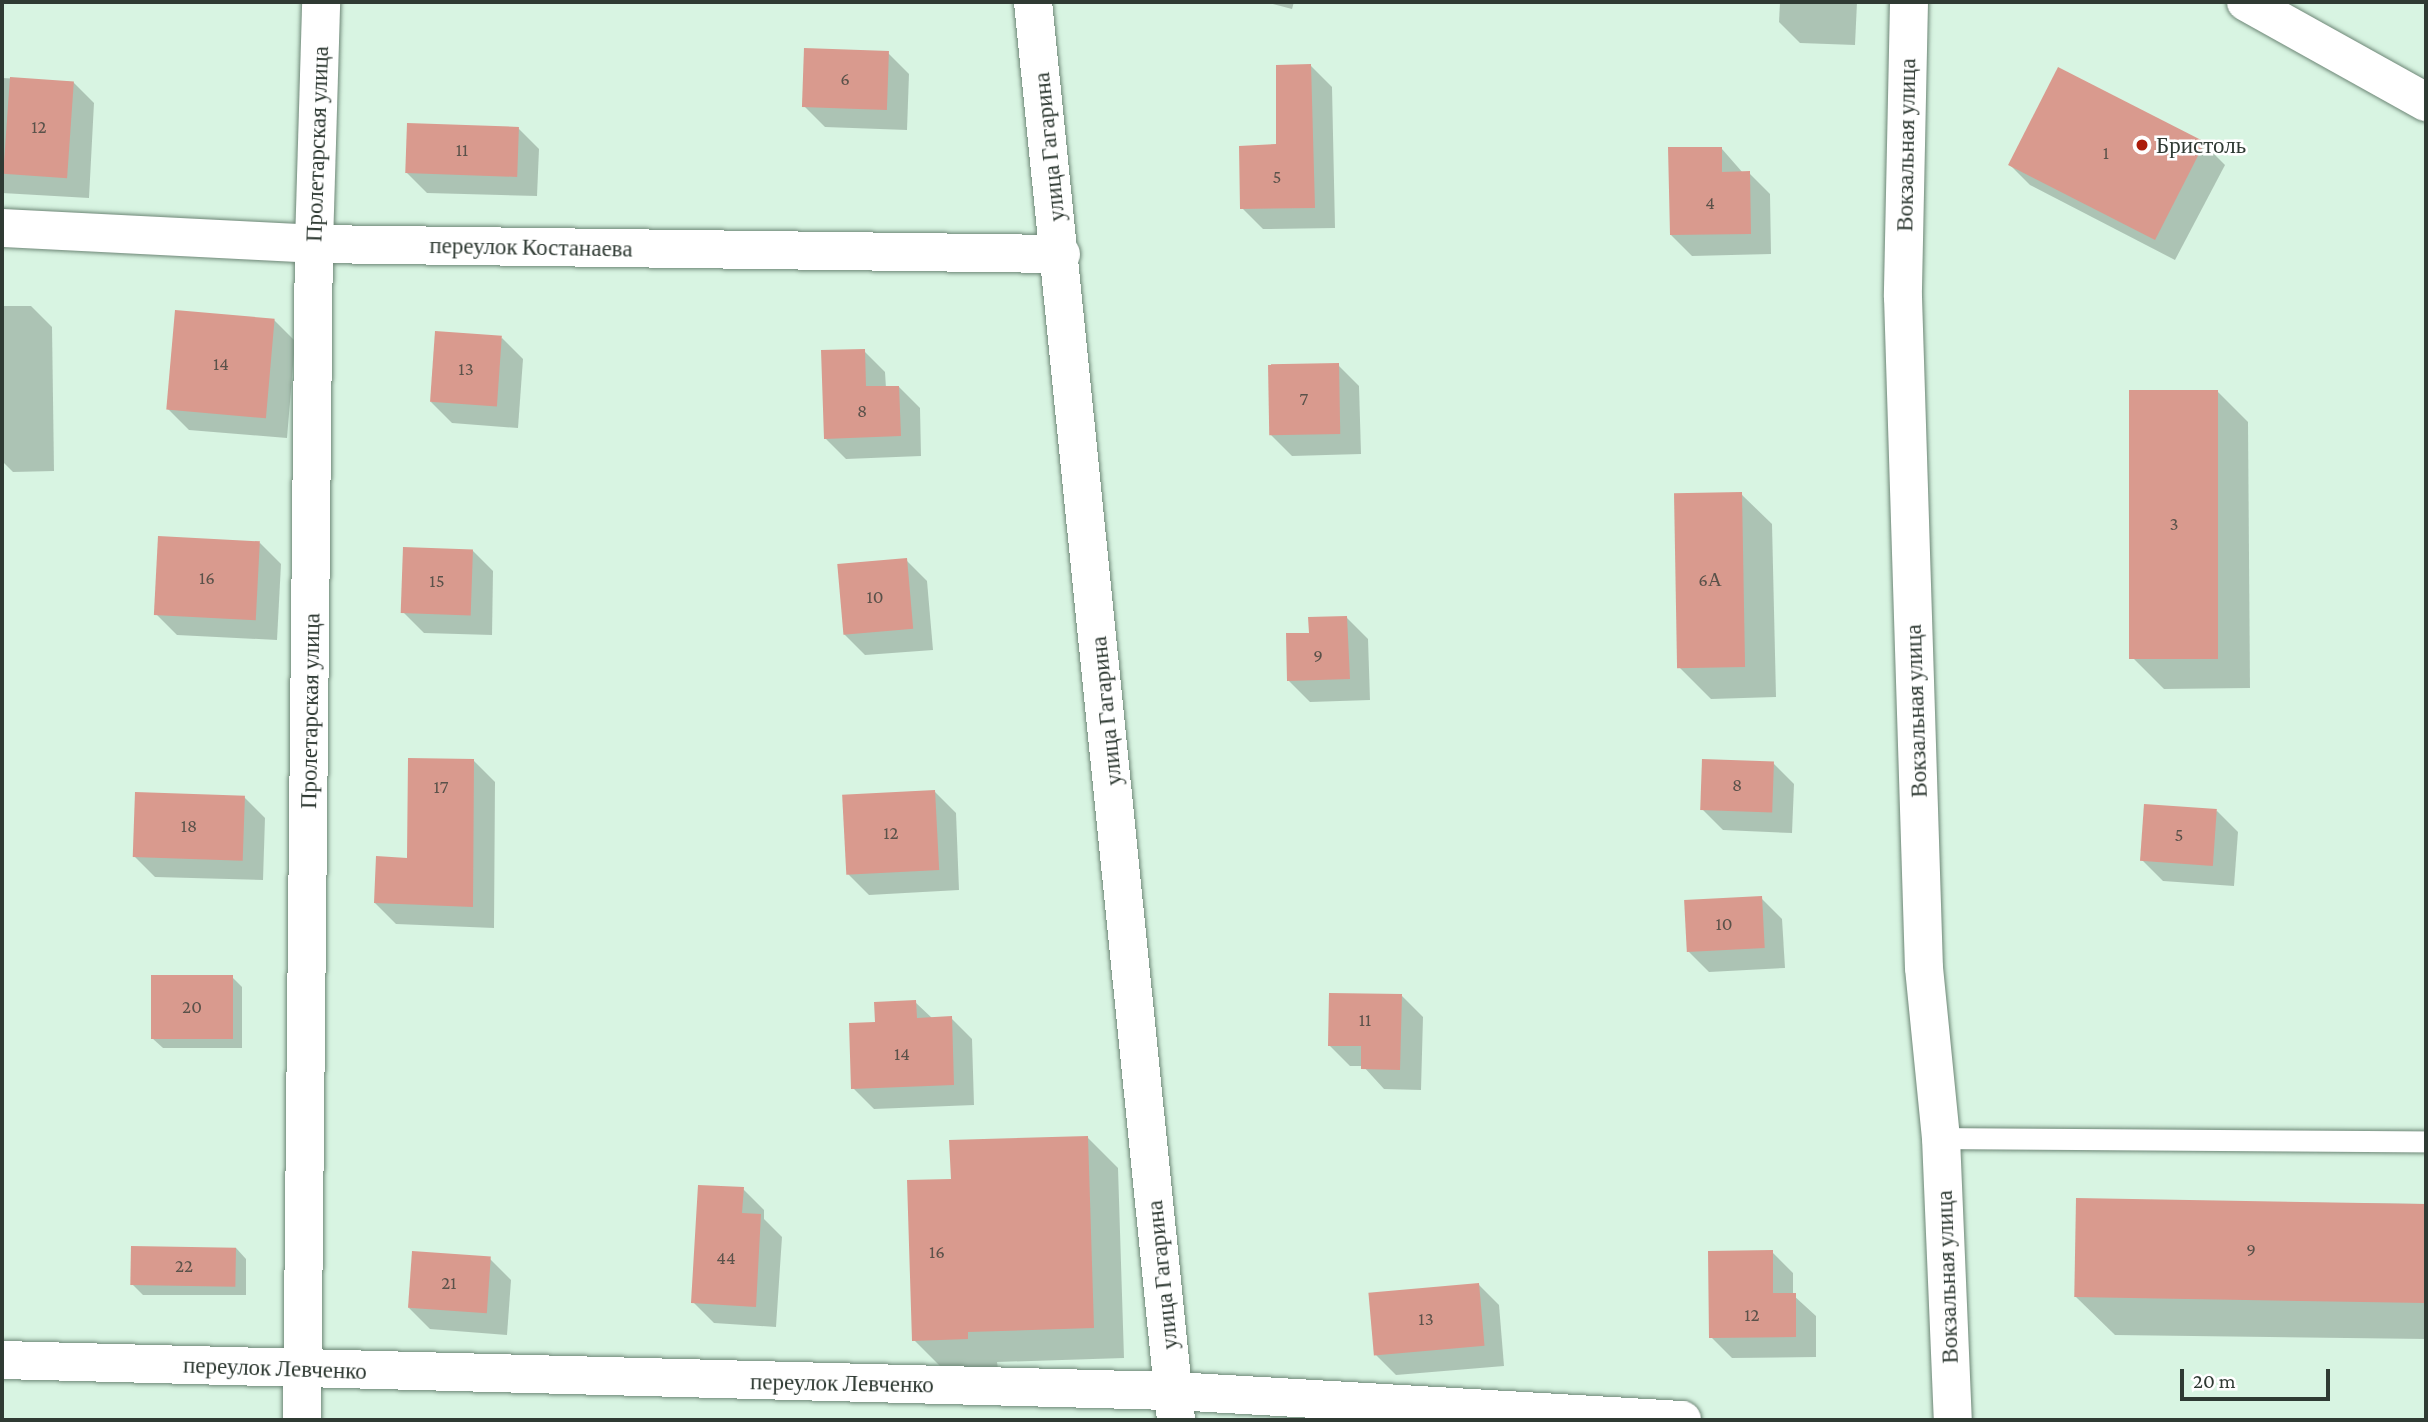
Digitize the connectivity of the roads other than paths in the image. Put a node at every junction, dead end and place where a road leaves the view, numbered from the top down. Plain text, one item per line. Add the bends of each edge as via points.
1 (321, 2) edge
2 (1033, 2) edge
3 (1909, 2) edge
4 (2246, 2) edge
5 (2426, 102) edge
6 (2, 228) edge
7 (314, 244) junction
8 (1061, 254) junction
9 (1941, 1138) junction
10 (2426, 1141) edge
11 (2, 1360) edge
12 (303, 1369) junction
13 (1175, 1406) edge
14 (1369, 1411) edge
15 (302, 1420) edge
16 (1682, 1420) edge
17 (1953, 1420) edge

1 - 7 street, Пролетарская улица
2 - 8 street, улица Гагарина
3 - 9 street, Вокзальная улица via 1903,297 1924,968
4 - 5 street
6 - 7 street, переулок Костанаева
7 - 8 street, переулок Костанаева
7 - 12 street, Пролетарская улица
8 - 13 street, улица Гагарина
9 - 10 lane
9 - 17 street, Вокзальная улица
11 - 12 street, переулок Левченко
12 - 13 street, переулок Левченко
12 - 15 street, Пролетарская улица
13 - 14 street, переулок Левченко
14 - 16 street, переулок Левченко

